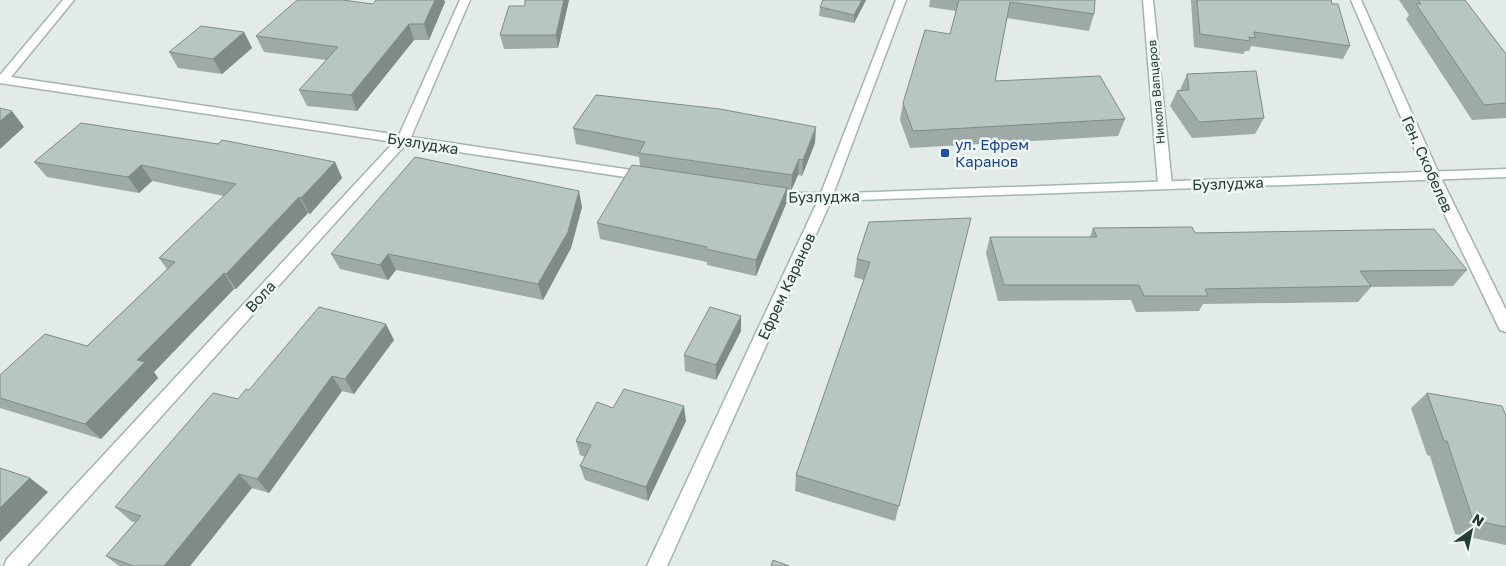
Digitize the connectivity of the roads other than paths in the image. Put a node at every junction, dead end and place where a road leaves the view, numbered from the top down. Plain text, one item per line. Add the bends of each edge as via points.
1 (69, 0) edge
2 (465, 0) edge
3 (901, 0) edge
4 (1148, 0) edge
5 (1356, 0) edge
6 (2, 79) edge
7 (403, 140) junction
8 (1506, 174) edge
9 (1433, 176) junction
10 (655, 178) edge
11 (1165, 185) junction
12 (752, 192) edge
13 (826, 197) junction
14 (1506, 326) edge
15 (14, 566) edge
16 (657, 566) edge

1 - 6 street
2 - 7 street, Вола
3 - 13 street, Ефрем Каранов
4 - 11 street, Никола Вапцаров
5 - 9 street, Ген. Скобелев
6 - 7 street, Бузлуджа
7 - 10 street, Бузлуджа
7 - 15 street, Вола
8 - 9 street, Бузлуджа
9 - 11 street, Бузлуджа
9 - 14 street, Ген. Скобелев
11 - 13 street, Бузлуджа
12 - 13 street, Бузлуджа via 791,198
13 - 16 street, Ефрем Каранов

